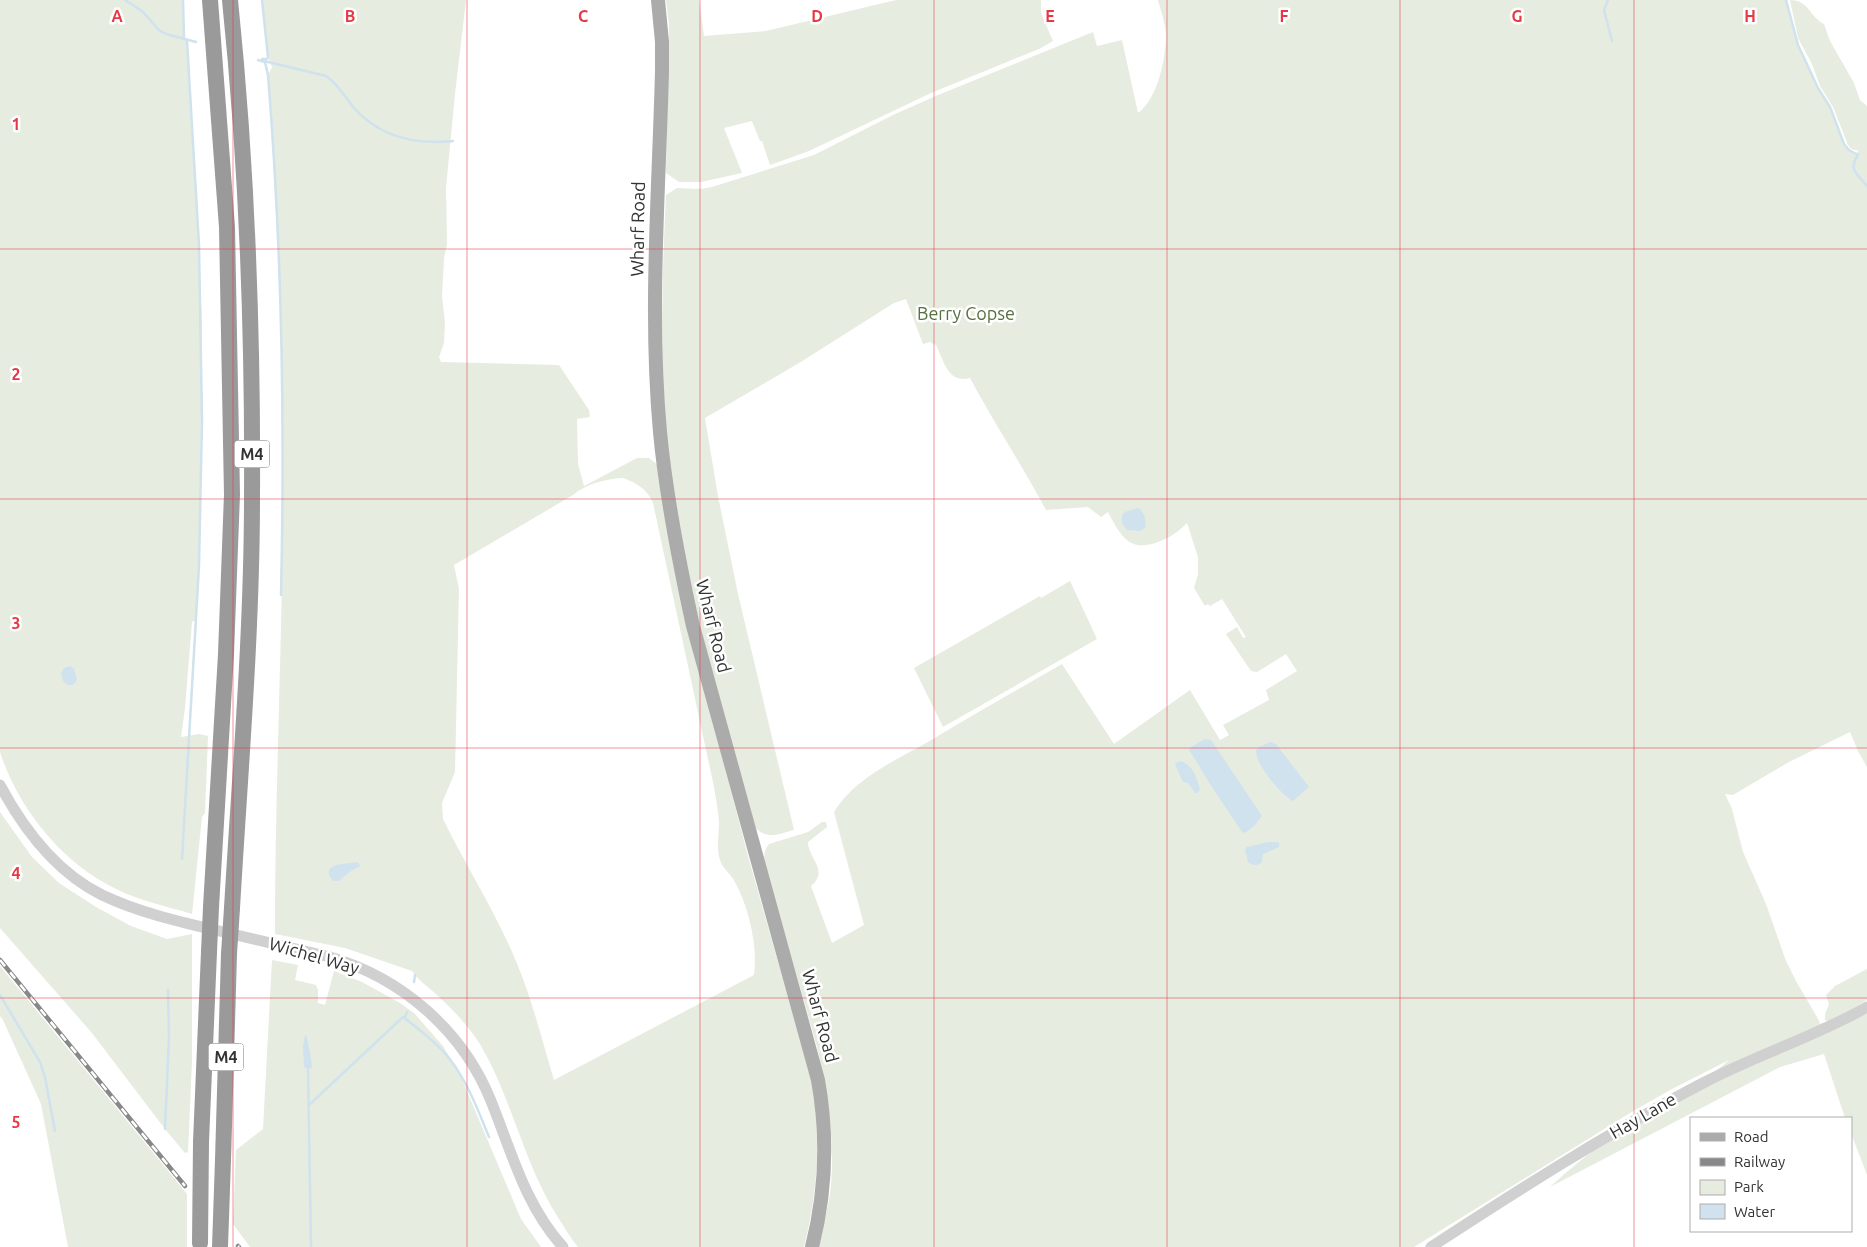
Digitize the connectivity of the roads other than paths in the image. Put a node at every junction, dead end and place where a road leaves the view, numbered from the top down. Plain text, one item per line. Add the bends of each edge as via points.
1 (210, 0) edge
2 (230, 0) edge
3 (658, 0) edge
4 (0, 785) edge
5 (1867, 1007) edge
6 (200, 1245) edge
7 (220, 1247) edge
8 (563, 1247) edge
9 (812, 1247) edge
10 (1431, 1247) edge

1 - 6 highway, M4, bridge via 227,227 232,494
2 - 7 highway, M4, bridge via 248,256 252,498 247,669 229,954
3 - 9 main road, Wharf Road via 662,61 656,358 662,460 692,626 818,1080 824,1124 824,1162 822,1195
4 - 8 street, Wichel Way via 18,816 48,854 102,894 164,918 355,965 404,991 457,1041 467,1056 491,1100 527,1195 539,1217
5 - 10 street, Hay Lane via 1816,1034 1744,1063 1683,1093

